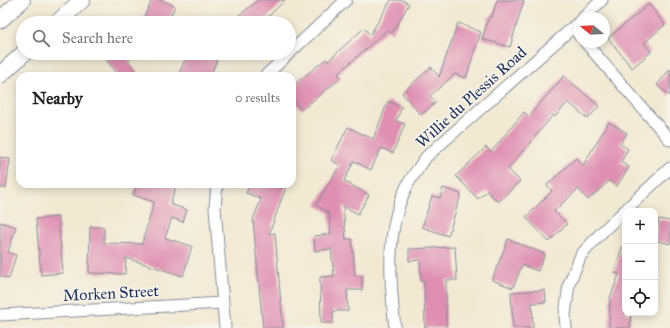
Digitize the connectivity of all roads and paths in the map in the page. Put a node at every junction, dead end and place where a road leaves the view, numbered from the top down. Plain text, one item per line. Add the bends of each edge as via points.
1 (22, 0) edge
2 (82, 0) edge
3 (346, 0) edge
4 (602, 0) edge
5 (589, 12) edge
6 (65, 16) edge
7 (0, 20) edge
8 (574, 31) edge
9 (296, 47) edge
10 (590, 48) edge
11 (16, 60) edge
12 (282, 60) edge
13 (269, 72) edge
14 (0, 75) edge
15 (670, 140) edge
16 (670, 168) edge
17 (217, 188) edge
18 (223, 303) junction
19 (0, 315) edge
20 (225, 328) edge
21 (395, 328) edge
22 (566, 328) edge

1 - 7 street
2 - 6 street
3 - 9 street
4 - 5 street
8 - 21 street, Willie du Plessis Road via 426,157 407,185 396,212 390,241
10 - 15 street
11 - 14 street
12 - 13 street
16 - 22 street via 581,254 569,284
17 - 18 street via 215,208
18 - 19 street, Morken Street
18 - 20 street

